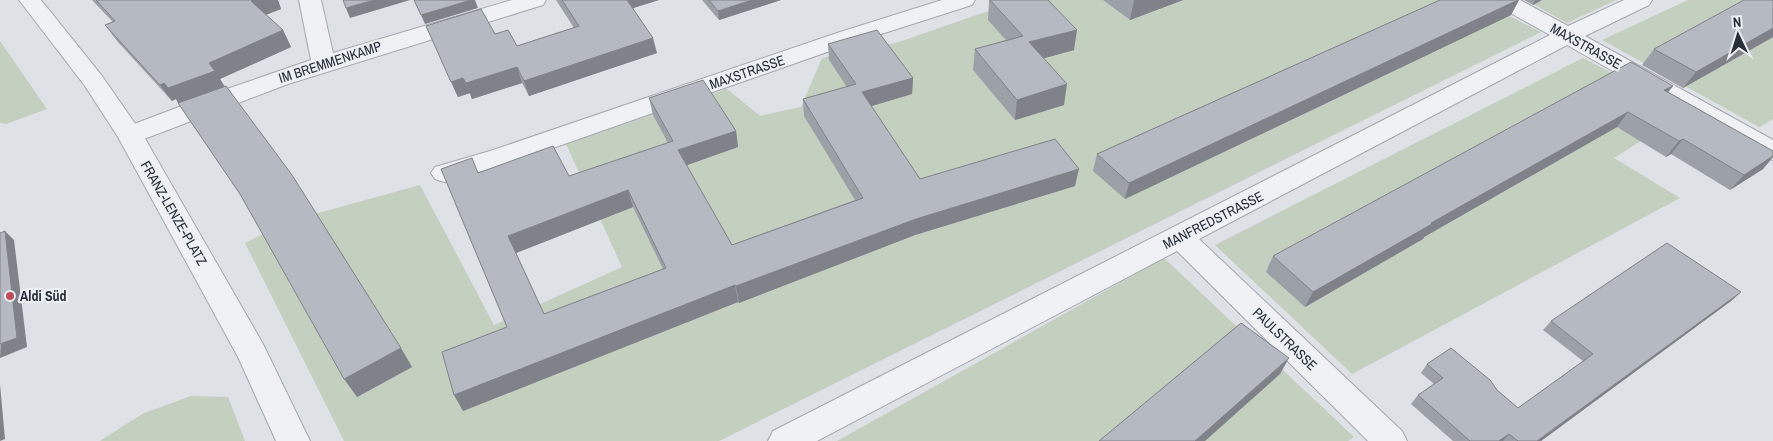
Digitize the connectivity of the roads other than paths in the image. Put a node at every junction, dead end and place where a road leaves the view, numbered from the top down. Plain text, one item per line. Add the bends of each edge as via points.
1 (30, 0) edge
2 (310, 0) edge
3 (534, 0) edge
4 (964, 0) edge
5 (1504, 0) edge
6 (1642, 0) edge
7 (1568, 35) junction
8 (323, 63) junction
9 (130, 136) junction
10 (1773, 151) edge
11 (444, 173) edge
12 (1180, 236) junction
13 (293, 441) edge
14 (785, 441) edge
15 (1390, 441) edge

1 - 9 street, FRANZ-LENZE-PLATZ via 94,82
2 - 8 street
3 - 8 street, IM BREMMENKAMP
4 - 11 street, MAXSTRASSE via 498,158
5 - 7 street, MAXSTRASSE
6 - 7 street, MANFREDSTRASSE
7 - 10 street, MAXSTRASSE
7 - 12 street, MANFREDSTRASSE
8 - 9 street, IM BREMMENKAMP via 249,88
9 - 13 street, FRANZ-LENZE-PLATZ via 252,353
12 - 14 street, MANFREDSTRASSE
12 - 15 street, PAULSTRASSE

